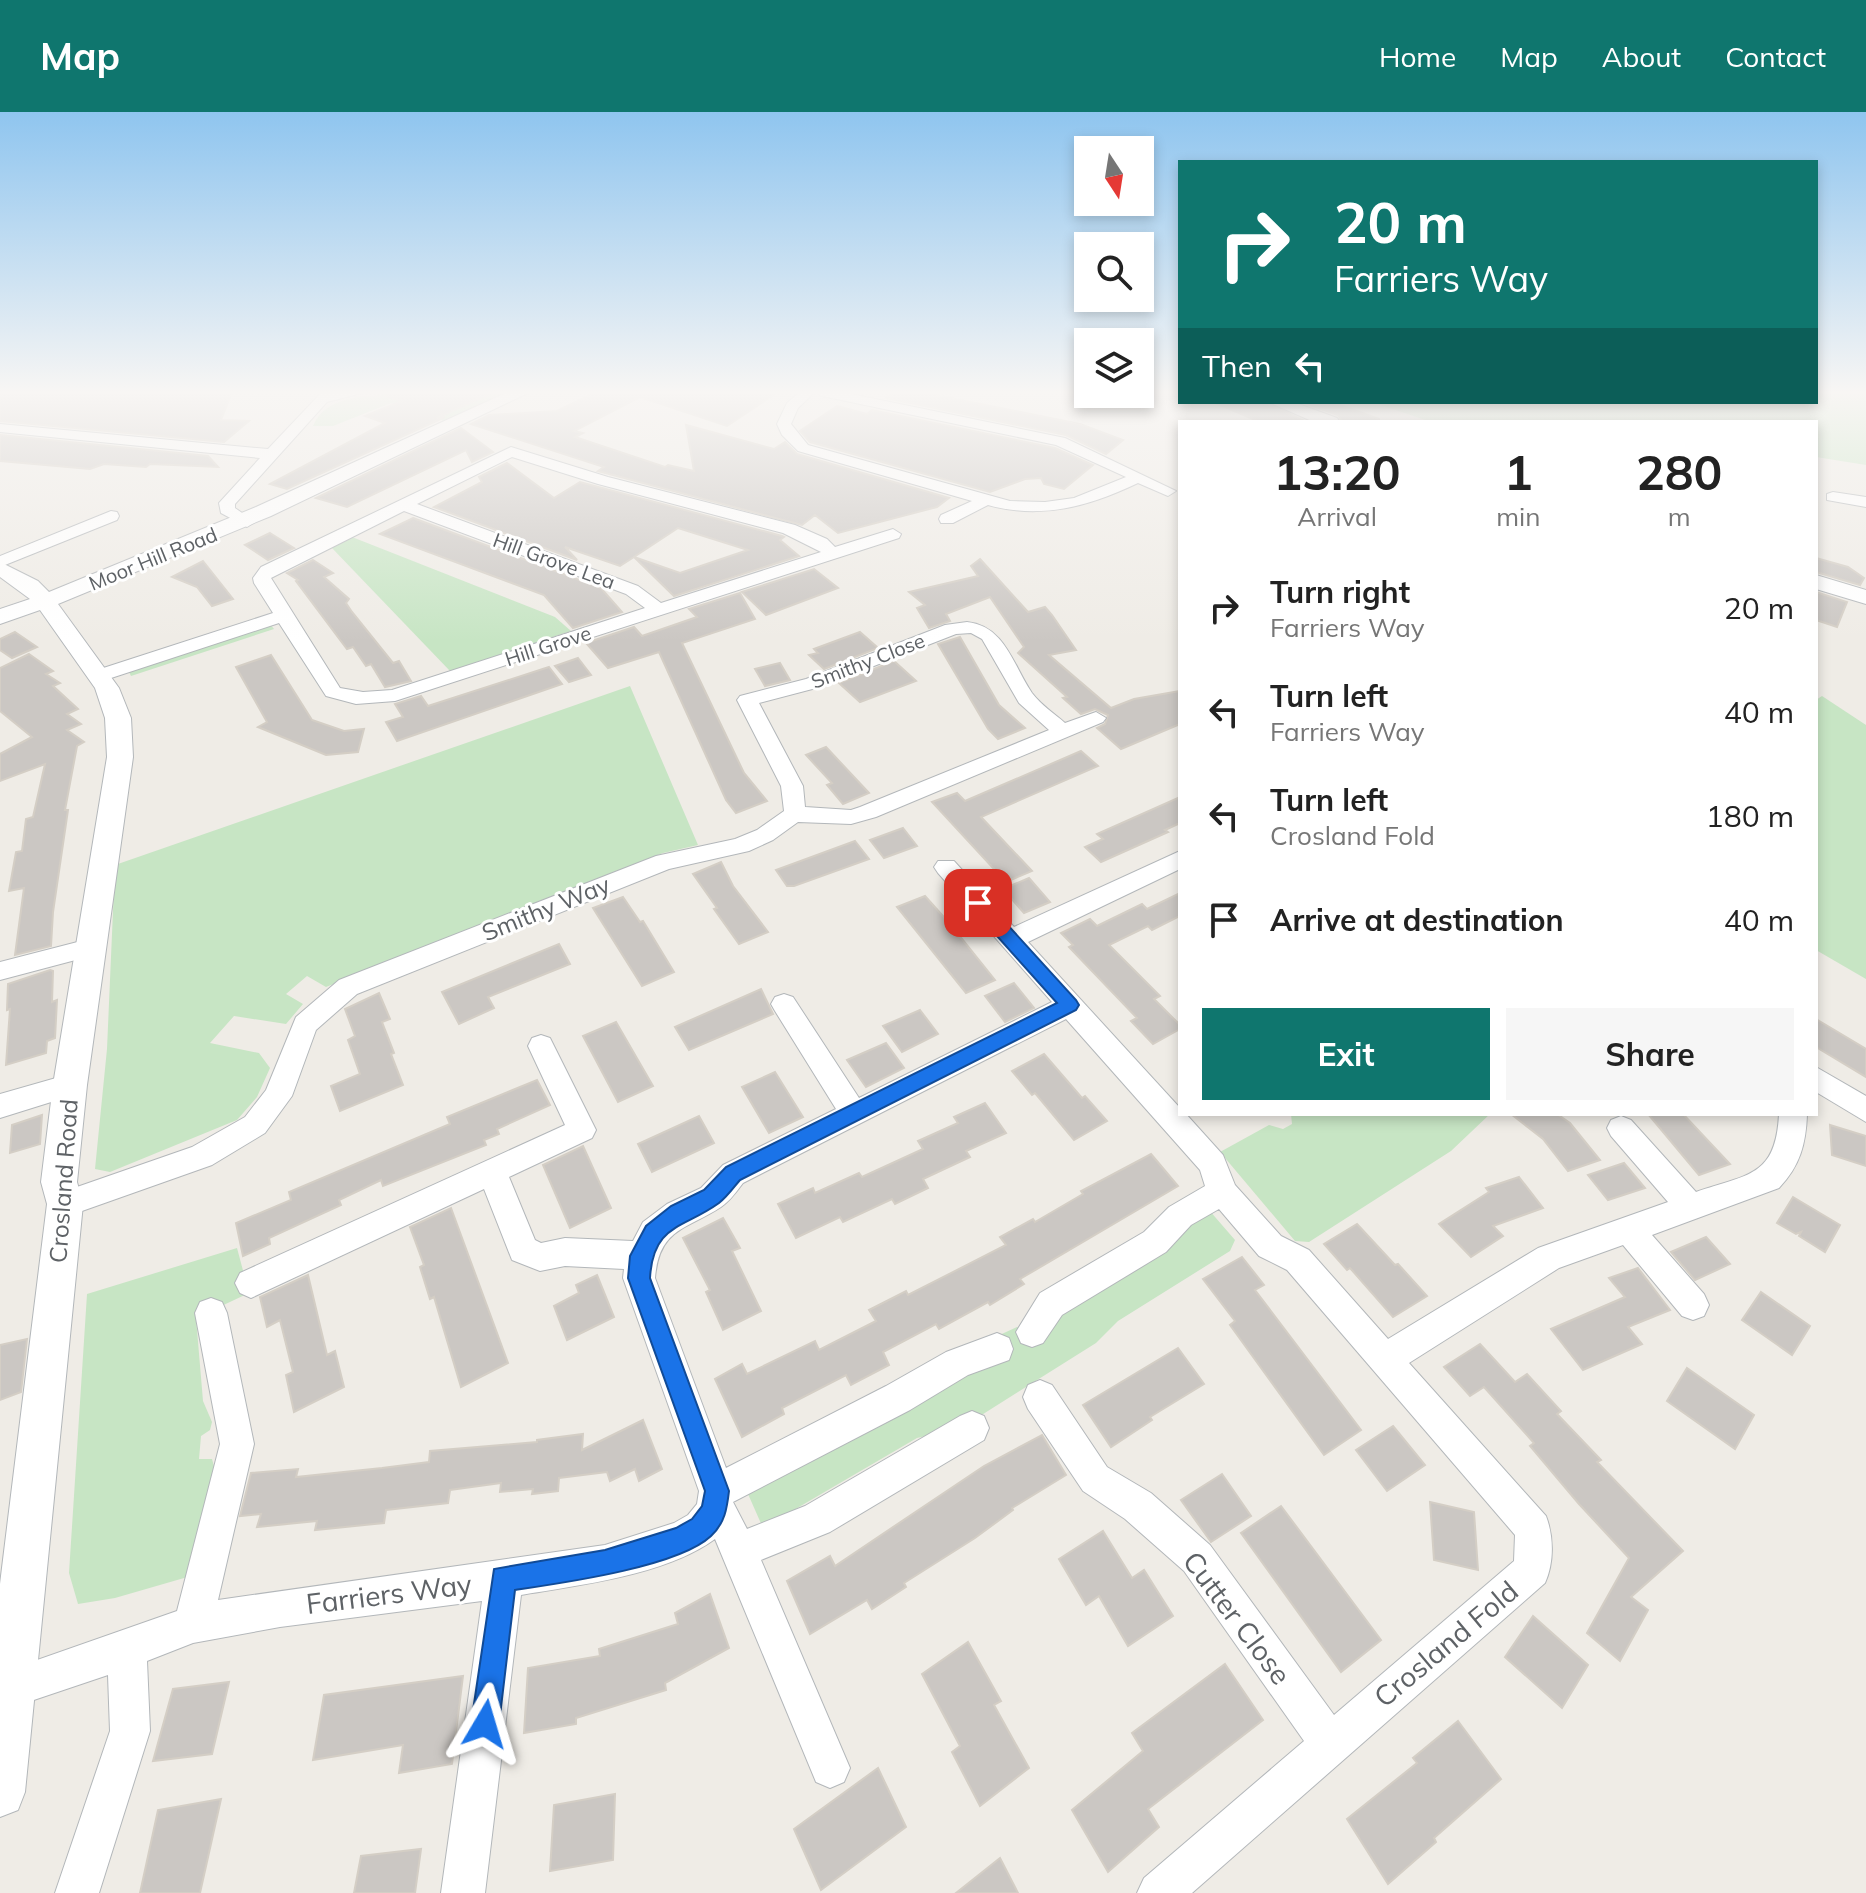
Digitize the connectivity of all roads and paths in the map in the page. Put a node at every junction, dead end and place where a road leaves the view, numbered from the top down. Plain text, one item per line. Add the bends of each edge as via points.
1 (251, 475) edge
2 (346, 475) edge
3 (462, 475) edge
4 (585, 475) edge
5 (898, 475) edge
6 (1135, 475) edge
7 (1139, 477) junction
8 (1168, 491) dead end
9 (1833, 497) dead end
10 (986, 500) junction
11 (1866, 502) edge
12 (401, 504) junction
13 (111, 516) dead end
14 (947, 519) dead end
15 (247, 522) junction
16 (893, 534) dead end
17 (832, 553) junction
18 (0, 565) edge
19 (1818, 583) edge
20 (1866, 597) edge
21 (45, 601) junction
22 (657, 609) junction
23 (0, 617) edge
24 (289, 622) junction
25 (103, 682) junction
26 (1096, 718) dead end
27 (1063, 732) junction
28 (795, 814) junction
29 (1178, 860) edge
30 (946, 867) dead end
31 (1011, 939) junction
32 (93, 947) junction
33 (0, 971) edge
34 (784, 1004) dead end
35 (1070, 1005) junction
36 (541, 1046) dead end
37 (1818, 1079) edge
38 (70, 1085) junction
39 (0, 1106) edge
40 (1866, 1110) edge
41 (854, 1114) junction
42 (1793, 1116) edge
43 (1621, 1128) dead end
44 (492, 1171) junction
45 (1222, 1192) junction
46 (65, 1204) junction
47 (1691, 1207) junction
48 (1629, 1230) junction
49 (641, 1256) junction
50 (251, 1283) dead end
51 (1693, 1305) dead end
52 (211, 1313) dead end
53 (1032, 1332) dead end
54 (997, 1349) dead end
55 (1386, 1359) junction
56 (1040, 1397) dead end
57 (972, 1428) dead end
58 (716, 1501) junction
59 (739, 1551) junction
60 (504, 1578) junction
61 (193, 1624) junction
62 (127, 1650) junction
63 (13, 1687) junction
64 (1330, 1743) junction
65 (830, 1768) dead end
66 (0, 1792) edge
67 (1162, 1892) edge
68 (77, 1893) edge
69 (463, 1893) edge

1 - 15 street via 227,503 227,510
2 - 15 street, Moor Hill Road
3 - 12 street, Hill Grove
4 - 17 street, Hill Grove via 789,529
5 - 10 street
6 - 7 street
7 - 8 street
7 - 10 street via 1095,498 1058,507
9 - 11 street
10 - 14 street
12 - 22 street, Hill Grove Lea via 632,590
12 - 24 street, Hill Grove via 267,571 263,583
13 - 18 street
15 - 21 street, Moor Hill Road
16 - 17 street, Hill Grove
17 - 22 street, Hill Grove
18 - 21 street, Crosland Road
19 - 20 street
21 - 23 street, Moor Hill Road
21 - 25 street, Crosland Road
22 - 24 street, Hill Grove via 369,699 333,692
24 - 25 street
25 - 32 street, Crosland Road via 118,718 120,757
26 - 27 street
27 - 28 street via 868,812 851,817
27 - 28 street, Smithy Close via 1026,699 989,636 967,626 952,629 813,683 747,700 792,786
28 - 46 street, Smithy Way via 741,846 664,862 348,987 305,1024 278,1096 255,1125 202,1156
29 - 31 street
30 - 31 street, Crosland Fold
31 - 35 street, Crosland Fold
32 - 33 street
32 - 38 street, Crosland Road
34 - 41 street
35 - 41 street
35 - 45 street, Crosland Fold via 1213,1164
36 - 44 street via 582,1130
37 - 40 street
38 - 39 street
38 - 46 street, Crosland Road via 59,1182
41 - 49 street via 733,1174 712,1197 654,1232
42 - 47 street via 1786,1163 1769,1179
43 - 47 street
44 - 49 street via 523,1250 540,1257 565,1252
44 - 50 street
45 - 53 street via 1180,1216 1155,1242 1051,1304
45 - 55 street, Crosland Fold via 1270,1246 1298,1260
46 - 63 street, Crosland Road
47 - 48 street
48 - 51 street
48 - 55 street via 1549,1258
49 - 58 street via 639,1278 646,1301
52 - 61 street via 237,1444
54 - 58 street, Farriers Way via 958,1363
55 - 64 street, Crosland Fold via 1533,1529 1532,1570
56 - 64 street, Cutter Close via 1095,1479 1138,1506 1197,1558
57 - 59 street via 817,1519
58 - 59 street
58 - 60 street, Farriers Way via 701,1528 682,1539 605,1563
59 - 65 street
60 - 61 street, Farriers Way
60 - 69 street
61 - 62 street, Farriers Way
62 - 63 street, Farriers Way
62 - 68 street via 130,1731
63 - 66 street, Crosland Road
64 - 67 street, Crosland Fold

